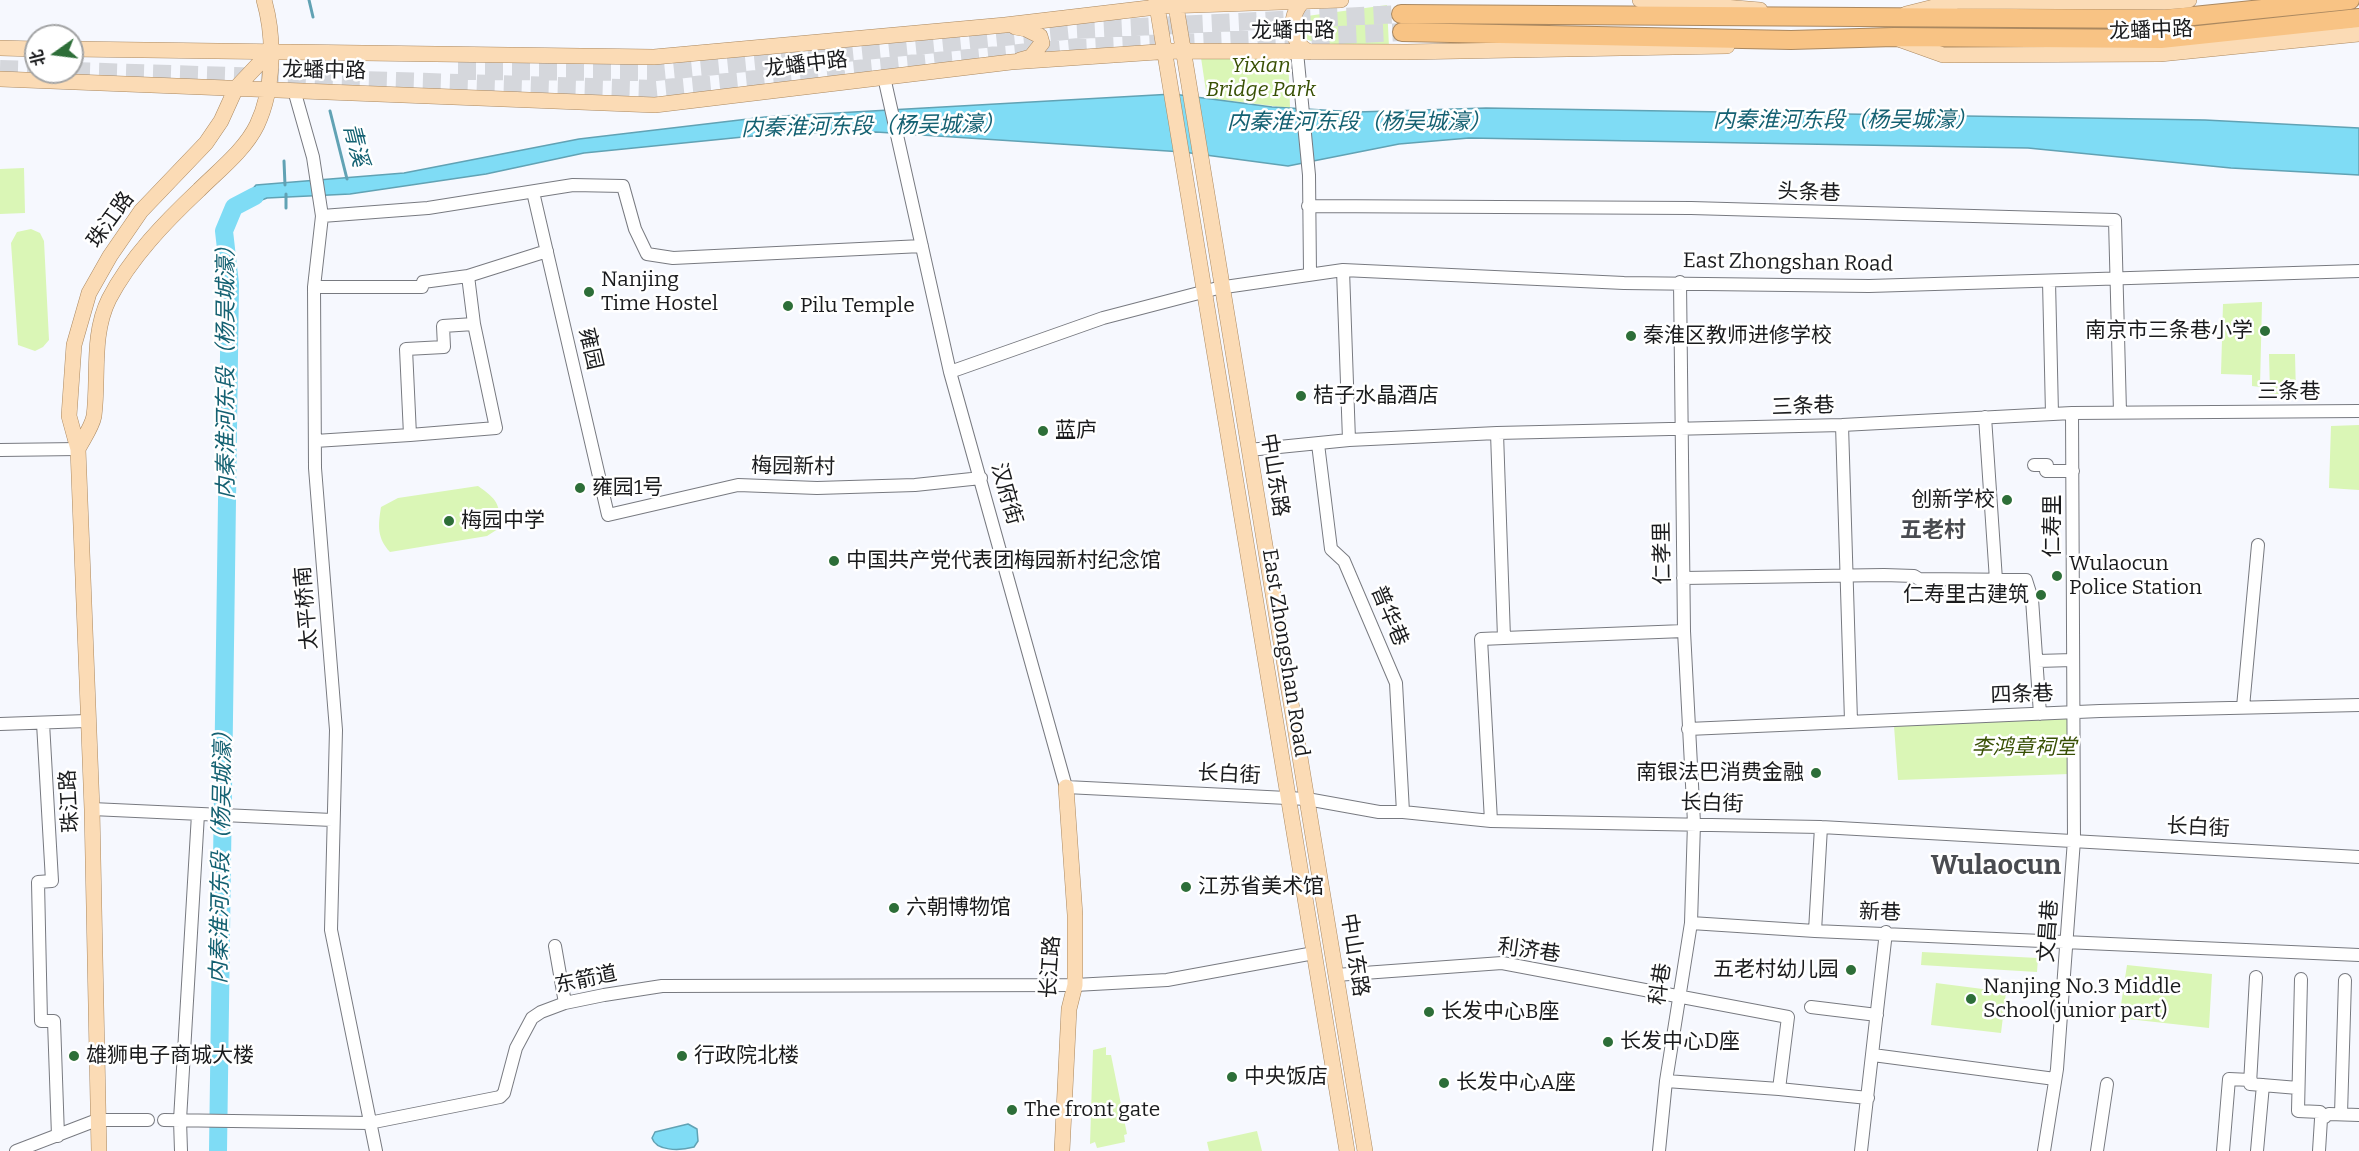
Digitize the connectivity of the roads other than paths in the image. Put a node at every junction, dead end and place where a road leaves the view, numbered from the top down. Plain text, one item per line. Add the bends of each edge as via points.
1 (264, 0) edge
2 (1341, 0) edge
3 (1640, 0) edge
4 (2189, 0) edge
5 (2350, 0) edge
6 (1303, 1) edge
7 (1952, 1) edge
8 (2173, 1) edge
9 (1175, 3) edge
10 (1157, 4) edge
11 (1401, 14) tunnel mouth
12 (1811, 16) junction
13 (1894, 18) junction
14 (2359, 18) edge
15 (1005, 25) junction
16 (1402, 32) tunnel mouth
17 (2359, 34) edge
18 (1894, 37) junction
19 (1791, 40) junction
20 (0, 48) edge
21 (24, 49) edge
22 (84, 49) edge
23 (1183, 51) junction
24 (270, 52) junction
25 (1164, 52) junction
26 (1303, 52) junction
27 (1011, 63) junction
28 (884, 77) junction
29 (0, 79) edge
30 (236, 88) junction
31 (294, 90) junction
32 (268, 91) junction
33 (533, 192) junction
34 (1308, 206) junction
35 (322, 216) junction
36 (922, 246) junction
37 (547, 250) junction
38 (1342, 270) junction
39 (2359, 271) edge
40 (1310, 273) junction
41 (468, 276) junction
42 (2117, 280) junction
43 (2049, 281) junction
44 (1680, 282) junction
45 (314, 287) junction
46 (1214, 289) junction
47 (474, 324) junction
48 (950, 372) junction
49 (2359, 411) edge
50 (2120, 412) junction
51 (2072, 413) junction
52 (2052, 414) junction
53 (1985, 417) junction
54 (1842, 425) junction
55 (1680, 431) junction
56 (1497, 433) junction
57 (410, 435) junction
58 (1349, 440) junction
59 (315, 441) junction
60 (1318, 444) junction
61 (78, 449) junction
62 (0, 450) edge
63 (1249, 450) junction
64 (2034, 465) dead end
65 (2073, 471) junction
66 (981, 478) junction
67 (608, 515) joint
68 (2258, 545) dead end
69 (1846, 577) junction
70 (1683, 579) junction
71 (1996, 580) junction
72 (1684, 631) junction
73 (1504, 638) junction
74 (2073, 660) junction
75 (2037, 661) junction
76 (2359, 705) edge
77 (2243, 707) junction
78 (2074, 712) junction
79 (2040, 714) junction
80 (87, 721) junction
81 (1851, 721) junction
82 (43, 723) junction
83 (0, 724) edge
84 (1688, 729) junction
85 (1066, 787) junction
86 (1288, 798) junction
87 (1306, 799) junction
88 (92, 810) junction
89 (1402, 812) junction
90 (203, 814) junction
91 (332, 820) junction
92 (1491, 821) junction
93 (1695, 823) junction
94 (1821, 827) junction
95 (2074, 840) junction
96 (2359, 857) edge
97 (1691, 923) junction
98 (1815, 931) junction
99 (1886, 932) junction
100 (2068, 942) junction
101 (555, 946) dead end
102 (1314, 953) junction
103 (2359, 955) edge
104 (1336, 975) junction
105 (2256, 977) dead end
106 (2301, 979) dead end
107 (2345, 980) dead end
108 (1075, 985) junction
109 (1678, 998) junction
110 (565, 1003) junction
111 (1811, 1006) dead end
112 (1877, 1015) junction
113 (1873, 1055) junction
114 (2055, 1079) junction
115 (2251, 1080) junction
116 (1666, 1081) junction
117 (2107, 1084) dead end
118 (2263, 1085) junction
119 (2298, 1088) junction
120 (1779, 1089) junction
121 (1868, 1098) junction
122 (2341, 1114) junction
123 (2359, 1115) edge
124 (2325, 1116) junction
125 (148, 1119) dead end
126 (164, 1119) dead end
127 (97, 1120) junction
128 (180, 1120) junction
129 (369, 1123) junction
130 (58, 1136) junction
131 (16, 1151) edge
132 (99, 1151) edge
133 (181, 1151) edge
134 (376, 1151) edge
135 (1062, 1151) edge
136 (1347, 1151) edge
137 (1365, 1151) edge
138 (1659, 1151) edge
139 (1862, 1151) edge
140 (2044, 1151) edge
141 (2097, 1151) edge
142 (2223, 1151) edge
143 (2258, 1151) edge
144 (2319, 1151) edge

1 - 24 main road, 珠江路 via 271,24
2 - 6 main road, 龙蟠中路
3 - 12 main road
4 - 8 main road, 龙蟠中路
5 - 13 highway via 2164,19
6 - 9 main road, 龙蟠中路
6 - 26 main road via 1294,14 1293,31
7 - 8 main road, 龙蟠中路
7 - 13 main road, 龙蟠中路
9 - 10 main road, 龙蟠中路
9 - 23 main road
10 - 15 main road, 龙蟠中路
10 - 25 main road
11 - 12 highway
12 - 13 highway
14 - 18 highway via 2161,39
15 - 24 main road, 龙蟠中路 via 654,57
15 - 27 main road via 1026,29 1040,36 1042,43 1030,57
16 - 19 highway
17 - 18 main road, 龙蟠中路 via 2160,54 1943,55
18 - 19 highway
19 - 26 main road, 龙蟠中路 via 1617,50
20 - 21 main road
22 - 24 main road, 龙蟠中路
23 - 25 main road, 龙蟠中路
23 - 26 main road, 龙蟠中路
23 - 46 main road, 中山东路 via 1201,162
24 - 30 main road, 珠江路
24 - 32 main road, 珠江路
25 - 27 main road, 龙蟠中路
25 - 46 main road, East Zhongshan Road via 1182,162
26 - 34 street
27 - 28 main road, 龙蟠中路
28 - 31 main road, 龙蟠中路 via 656,105
28 - 36 street, 汉府街
29 - 30 main road, 龙蟠中路
30 - 32 main road, 龙蟠中路
30 - 61 main road, 珠江路 via 206,143 141,211 89,293 73,357 69,416
31 - 32 main road, 龙蟠中路
31 - 35 street, 太平桥南 via 314,157
32 - 61 main road, 珠江路 via 256,127 230,160 173,215 128,267 108,301 96,350 94,418
33 - 35 street via 428,208
33 - 36 street via 573,185 623,186 634,230 647,254 673,258
33 - 37 street, 雍园
34 - 40 street
34 - 42 street, 头条巷 via 1691,208 2115,220
35 - 45 street, 太平桥南
36 - 48 street, 汉府街
37 - 41 street
37 - 67 street, 雍园
38 - 40 street, East Zhongshan Road
38 - 44 street, East Zhongshan Road
38 - 58 street
39 - 42 street, East Zhongshan Road
40 - 46 street, East Zhongshan Road
41 - 45 street via 423,282 422,287
41 - 47 street
42 - 43 street, East Zhongshan Road
42 - 50 street, 头条巷
43 - 44 street, East Zhongshan Road via 1869,286
43 - 52 street
44 - 55 street, 仁孝里
45 - 59 street, 太平桥南
46 - 48 street via 1103,318
46 - 63 main road, 中山东路
46 - 86 main road, East Zhongshan Road
47 - 57 street via 443,326 444,347 406,349
47 - 57 street via 496,428
48 - 66 street, 汉府街
49 - 50 street, 三条巷
50 - 51 street, 三条巷
51 - 52 street, 三条巷
51 - 65 street, 仁寿里
52 - 53 street, 三条巷
53 - 54 street, 三条巷
53 - 71 street
54 - 55 street, 三条巷
54 - 69 street
55 - 56 street, 三条巷
55 - 70 street, 仁孝里
56 - 58 street, 三条巷
56 - 73 street
57 - 59 street
58 - 60 street, 三条巷
59 - 91 street, 太平桥南 via 336,730
60 - 63 street, 三条巷
60 - 89 street, 普华巷 via 1331,549 1344,561 1396,683
61 - 62 street
61 - 80 main road, 珠江路
63 - 87 main road, 中山东路
64 - 65 street via 2047,465 2046,471
65 - 74 street, 仁寿里
66 - 67 street, 梅园新村 via 817,488 738,485
66 - 85 street, 汉府街
68 - 77 street
69 - 70 street
69 - 71 street
69 - 81 street
70 - 72 street, 仁孝里
71 - 75 street via 2026,580 2032,599
72 - 73 street
72 - 84 street, 仁孝里
73 - 92 street via 1481,639
74 - 75 street
74 - 78 street, 仁寿里
75 - 79 street
76 - 77 street, 四条巷
77 - 78 street, 四条巷
78 - 79 street, 四条巷
78 - 95 street, 文昌巷
79 - 81 street, 四条巷
80 - 82 street
80 - 88 main road, 珠江路
81 - 84 street, 四条巷
82 - 83 street
82 - 130 street via 52,881 38,882 41,1021 54,1021
84 - 93 street, 仁孝里
85 - 86 street, 长白街
85 - 108 main road, 长江路 via 1075,915
86 - 87 street, 长白街
86 - 102 main road, East Zhongshan Road
87 - 89 street, 长白街 via 1379,812
87 - 104 main road, 中山东路
88 - 90 street
88 - 127 main road, 珠江路
89 - 92 street, 长白街
90 - 91 street
90 - 128 street
91 - 129 street, 太平桥南 via 331,930
92 - 93 street, 长白街
93 - 94 street, 长白街
93 - 97 street, 科巷
94 - 95 street, 长白街
94 - 98 street
95 - 96 street, 长白街
95 - 100 street, 文昌巷
97 - 98 street, 新巷
97 - 109 street, 科巷
98 - 99 street, 新巷
99 - 100 street, 新巷
99 - 112 street
100 - 103 street, 新巷
100 - 114 street, 文昌巷
101 - 110 street
102 - 108 street, 东箭道 via 1167,980
102 - 136 main road, East Zhongshan Road
104 - 109 street, 利济巷 via 1502,963
104 - 137 main road, 中山东路
105 - 115 street
106 - 119 street
107 - 122 street
108 - 110 street, 东箭道 via 662,986
108 - 135 main road, 长江路 via 1069,1009
109 - 116 street, 科巷
109 - 120 street, 利济巷 via 1788,1017
110 - 129 street, 东箭道 via 541,1012 522,1033 500,1096
111 - 112 street
112 - 113 street
113 - 114 street
113 - 121 street
114 - 140 street, 文昌巷
115 - 118 street via 2250,1084
115 - 142 street via 2229,1079
116 - 120 street
116 - 138 street, 科巷
117 - 141 street
118 - 119 street
118 - 143 street
119 - 124 street via 2298,1112 2320,1112
120 - 121 street
121 - 139 street
122 - 123 street
122 - 124 street
124 - 144 street via 2321,1119
125 - 127 street
126 - 128 street, 东箭道
127 - 130 street
127 - 132 main road, 珠江路
128 - 129 street, 东箭道
128 - 133 street
129 - 134 street, 太平桥南
130 - 131 street

